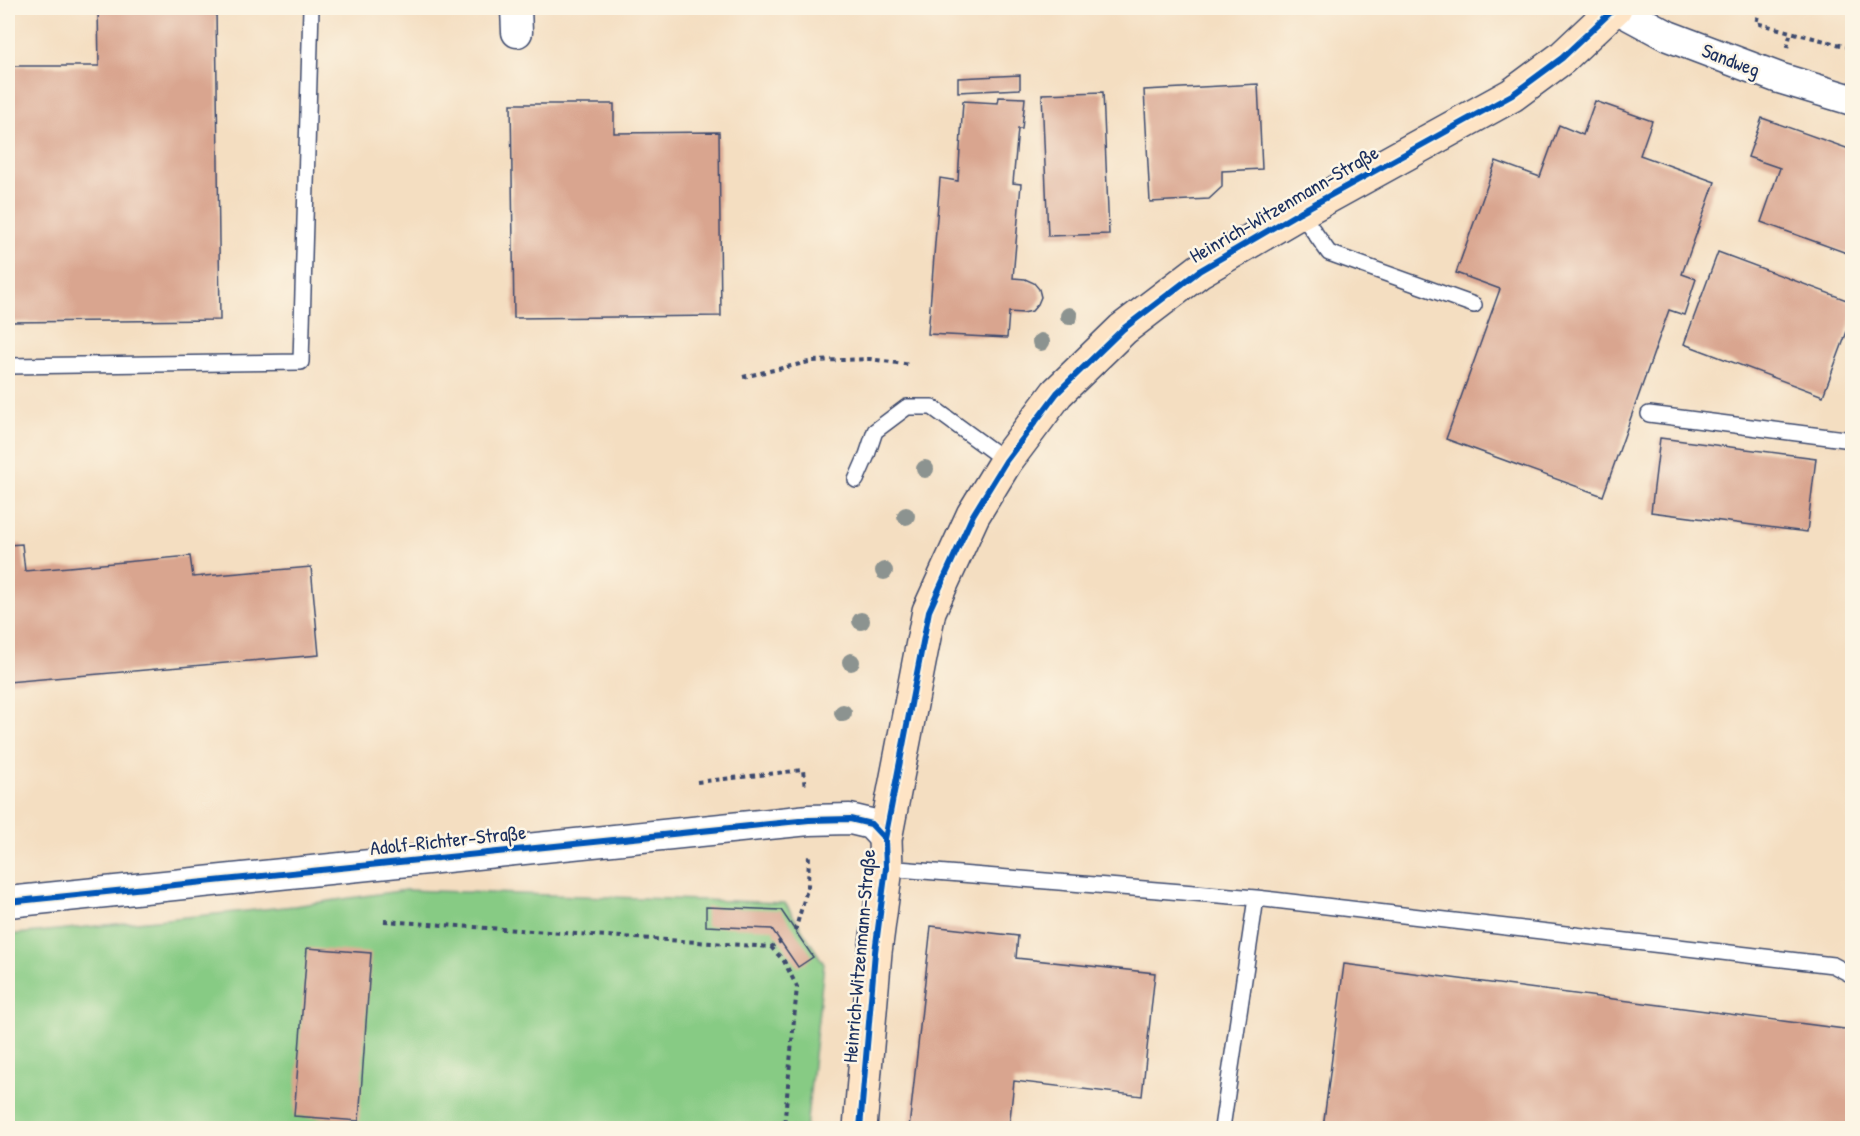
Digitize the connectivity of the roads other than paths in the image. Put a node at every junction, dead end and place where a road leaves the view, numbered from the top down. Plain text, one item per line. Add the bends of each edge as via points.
1 (311, 8) edge
2 (1615, 8) edge
3 (1852, 100) edge
4 (1300, 212) junction
5 (1474, 305) dead end
6 (8, 366) edge
7 (1649, 414) dead end
8 (1852, 440) edge
9 (1006, 461) junction
10 (856, 480) dead end
11 (886, 853) junction
12 (1256, 898) junction
13 (8, 902) edge
14 (1852, 975) edge
15 (860, 1128) edge
16 (1222, 1128) edge

1 - 6 lane via 301,362
2 - 3 street, Sandweg via 1679,40 1779,78
2 - 4 street, Heinrich-Witzenmann-Straße via 1562,58 1512,95
4 - 5 lane via 1329,253
4 - 9 street, Heinrich-Witzenmann-Straße via 1199,271 1123,329 1058,393
7 - 8 lane
9 - 10 lane via 932,407 907,407 875,431
9 - 11 street, Heinrich-Witzenmann-Straße via 973,516 929,611
11 - 12 lane
11 - 13 street, Adolf-Richter-Straße via 871,824 850,819 809,820
11 - 15 street, Heinrich-Witzenmann-Straße
12 - 14 lane via 1833,965
12 - 16 lane

